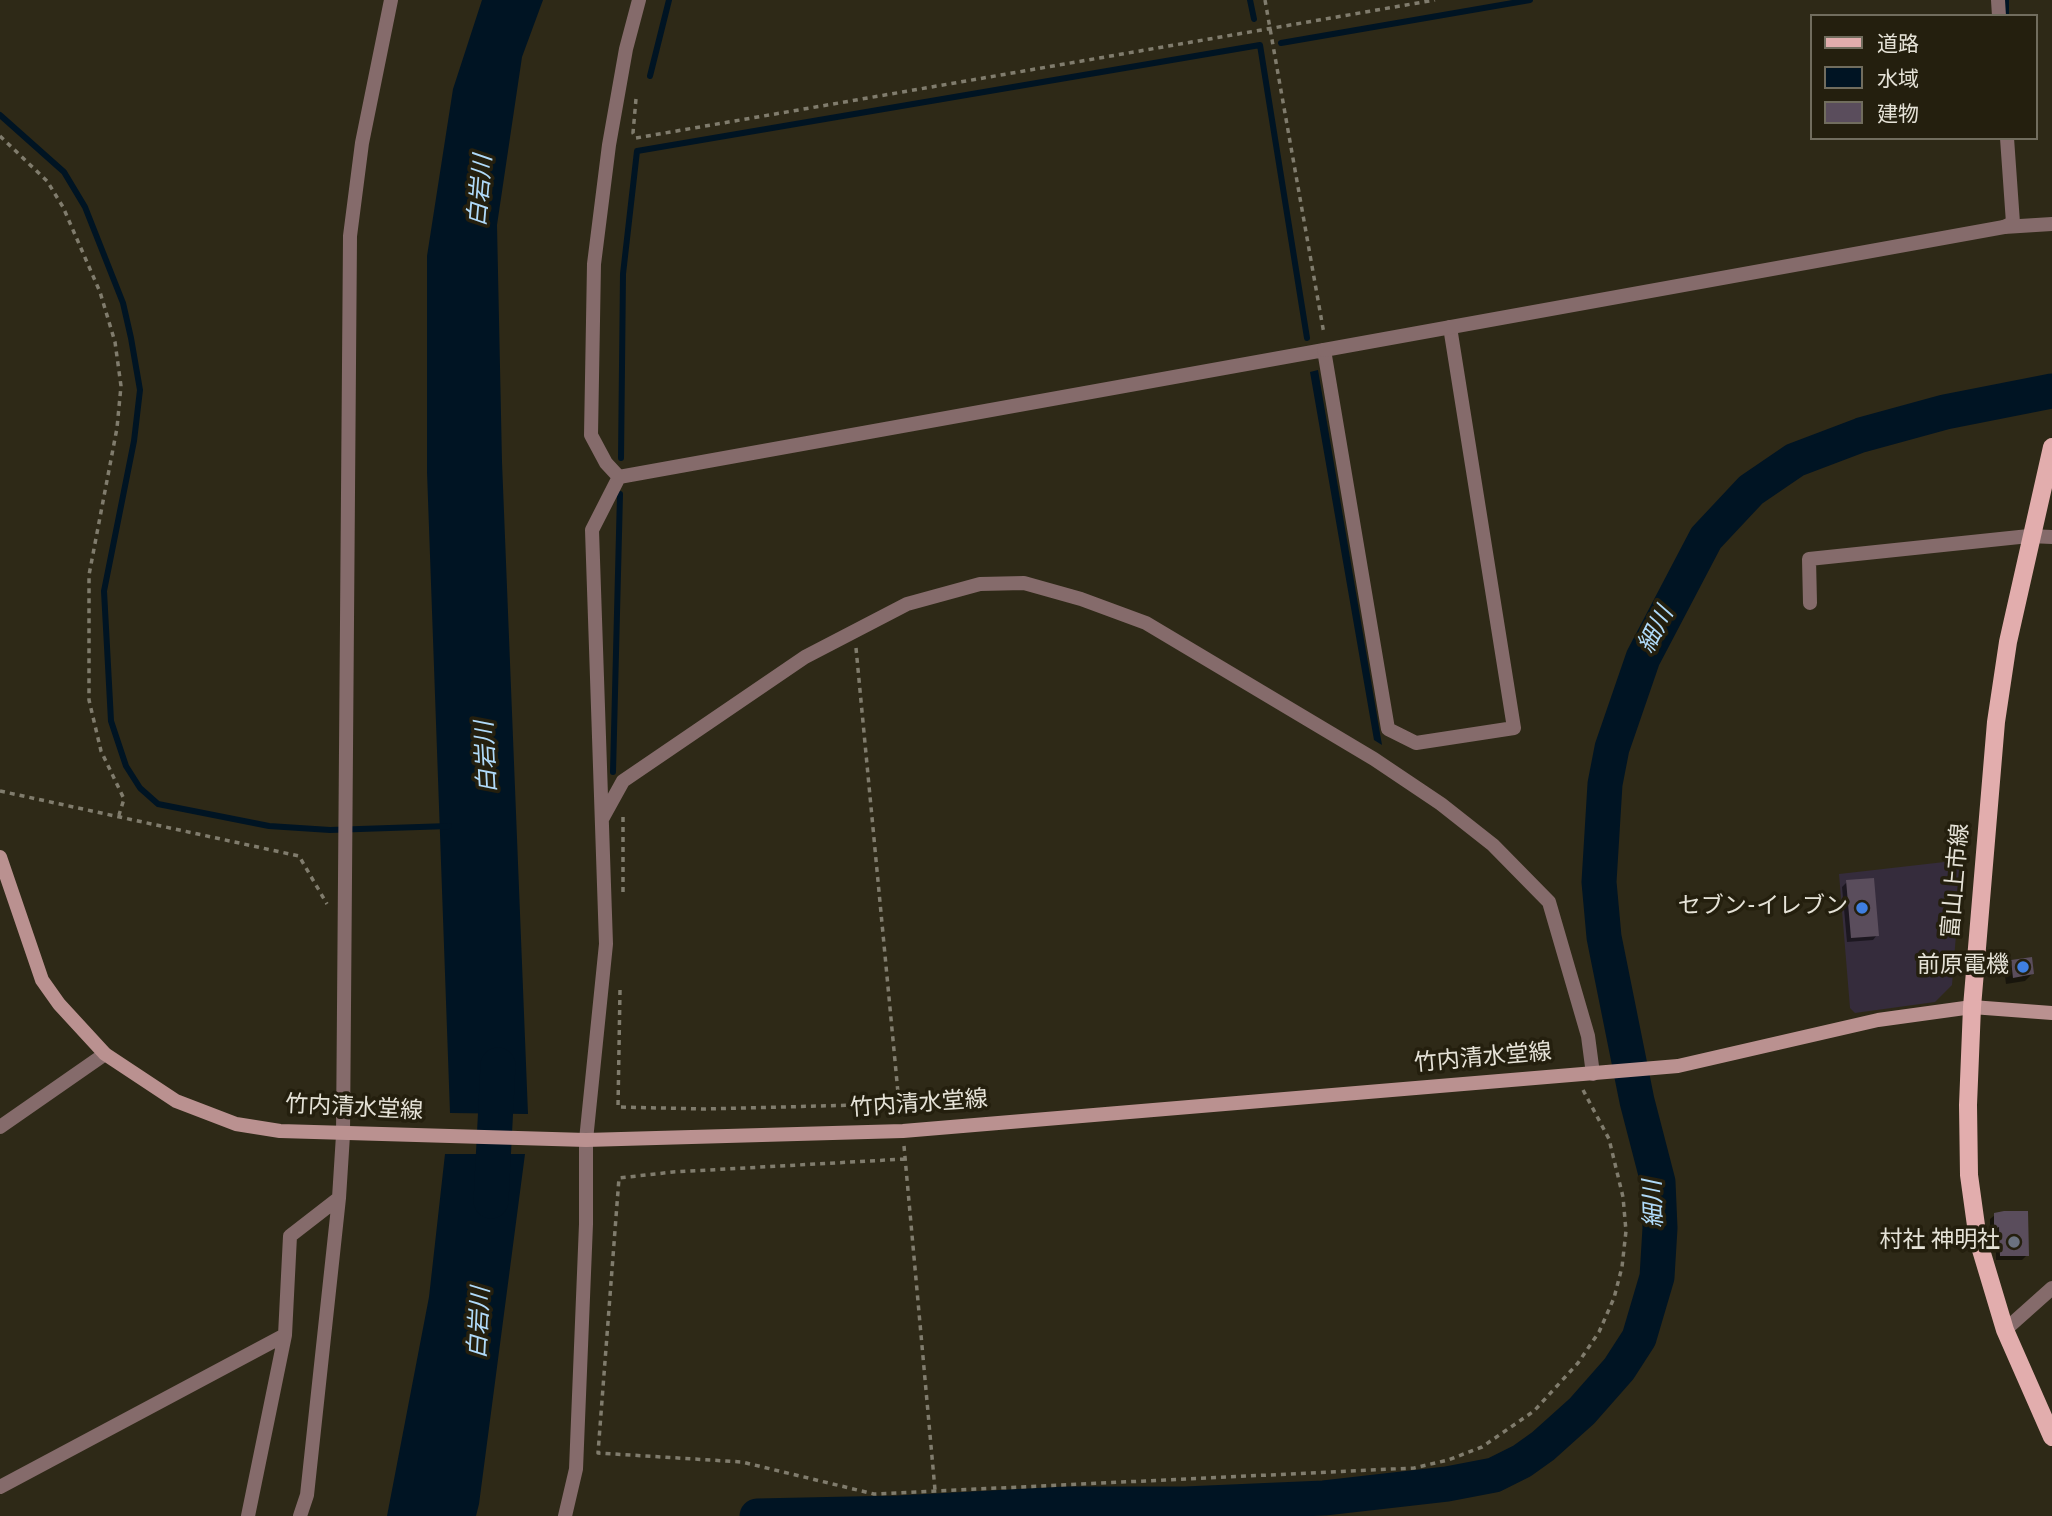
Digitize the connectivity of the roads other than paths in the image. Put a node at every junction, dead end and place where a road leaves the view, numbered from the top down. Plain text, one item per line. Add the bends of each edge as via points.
1 (391, 0) edge
2 (639, 0) edge
3 (2007, 140) edge
4 (2052, 224) edge
5 (2004, 227) junction
6 (1450, 327) junction
7 (1324, 350) junction
8 (2052, 447) edge
9 (619, 477) junction
10 (2045, 507) edge
11 (2029, 536) junction
12 (2052, 537) edge
13 (1810, 603) dead end
14 (602, 819) junction
15 (0, 857) edge
16 (1972, 1007) junction
17 (2052, 1013) edge
18 (105, 1054) junction
19 (1593, 1074) junction
20 (0, 1127) edge
21 (343, 1135) junction
22 (586, 1140) junction
23 (339, 1198) junction
24 (2052, 1288) edge
25 (2005, 1329) junction
26 (285, 1335) junction
27 (2052, 1437) edge
28 (0, 1487) edge
29 (248, 1516) edge
30 (300, 1516) edge
31 (565, 1516) edge

1 - 21 street via 362,142 350,236
2 - 9 street via 609,145 593,292 591,435
3 - 5 street via 2013,223
4 - 5 street
5 - 6 street
6 - 7 street
6 - 7 street via 1514,727 1416,743 1388,729
7 - 9 street
8 - 10 main road, 富山上市線
9 - 14 street via 592,530
10 - 11 main road, 富山上市線
11 - 12 street
11 - 13 street via 1809,559
11 - 16 main road, 富山上市線 via 1996,722
14 - 19 street via 623,781 805,657 907,604 980,584 1024,583 1081,598 1146,623 1441,804 1512,863 1549,902 1588,1035
14 - 22 street via 606,944
15 - 18 main road, 竹内清水堂線 via 42,980
16 - 17 main road, 竹内清水堂線
16 - 19 main road, 竹内清水堂線 via 1878,1020 1678,1066
16 - 25 main road, 富山上市線 via 1969,1175 1978,1240
18 - 20 street
18 - 21 main road, 竹内清水堂線 via 176,1101 236,1124
19 - 22 main road, 竹内清水堂線 via 903,1131
21 - 22 main road, 竹内清水堂線
21 - 23 street
22 - 31 street via 579,1420 576,1469
23 - 26 street via 290,1236
23 - 30 street via 307,1495
24 - 25 street
25 - 27 main road, 富山上市線
26 - 28 street
26 - 29 street

